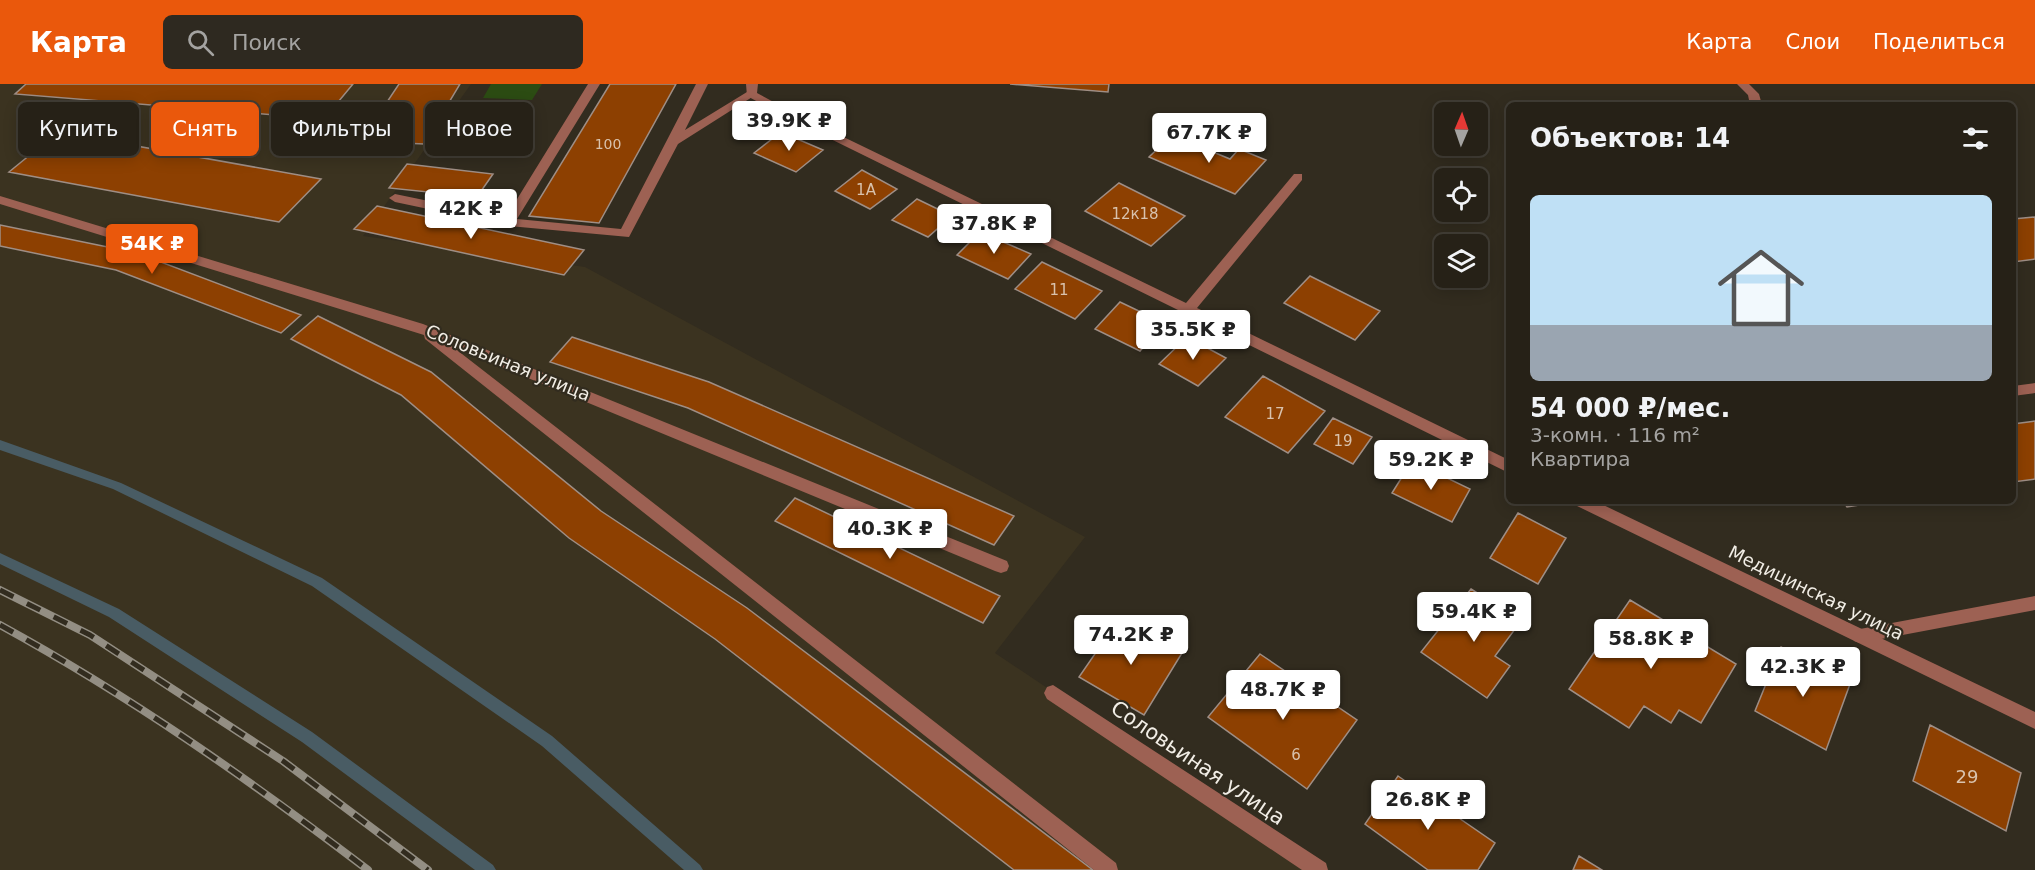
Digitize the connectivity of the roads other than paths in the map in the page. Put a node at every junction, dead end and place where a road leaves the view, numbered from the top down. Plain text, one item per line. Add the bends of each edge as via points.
1 (594, 84) edge
2 (702, 84) edge
3 (1743, 84) edge
4 (752, 89) edge
5 (1755, 102) edge
6 (673, 142) junction
7 (1298, 177) dead end
8 (395, 198) dead end
9 (0, 200) edge
10 (509, 222) junction
11 (1187, 311) junction
12 (418, 327) junction
13 (2035, 388) edge
14 (2016, 391) edge
15 (1506, 465) edge
16 (1586, 504) edge
17 (1001, 566) dead end
18 (2035, 603) edge
19 (1860, 636) junction
20 (1053, 693) dead end
21 (2035, 721) edge
22 (1109, 870) edge
23 (1319, 870) edge

1 - 10 street
2 - 6 street
3 - 5 street
4 - 6 street
4 - 11 street
6 - 10 street via 625,234
7 - 11 street
8 - 10 street
9 - 12 street, Соловьиная улица
11 - 15 street
12 - 17 street, Соловьиная улица
12 - 22 street
13 - 14 street
16 - 19 street, Медицинская улица
18 - 19 street
19 - 21 street, Медицинская улица
20 - 23 street, Соловьиная улица

